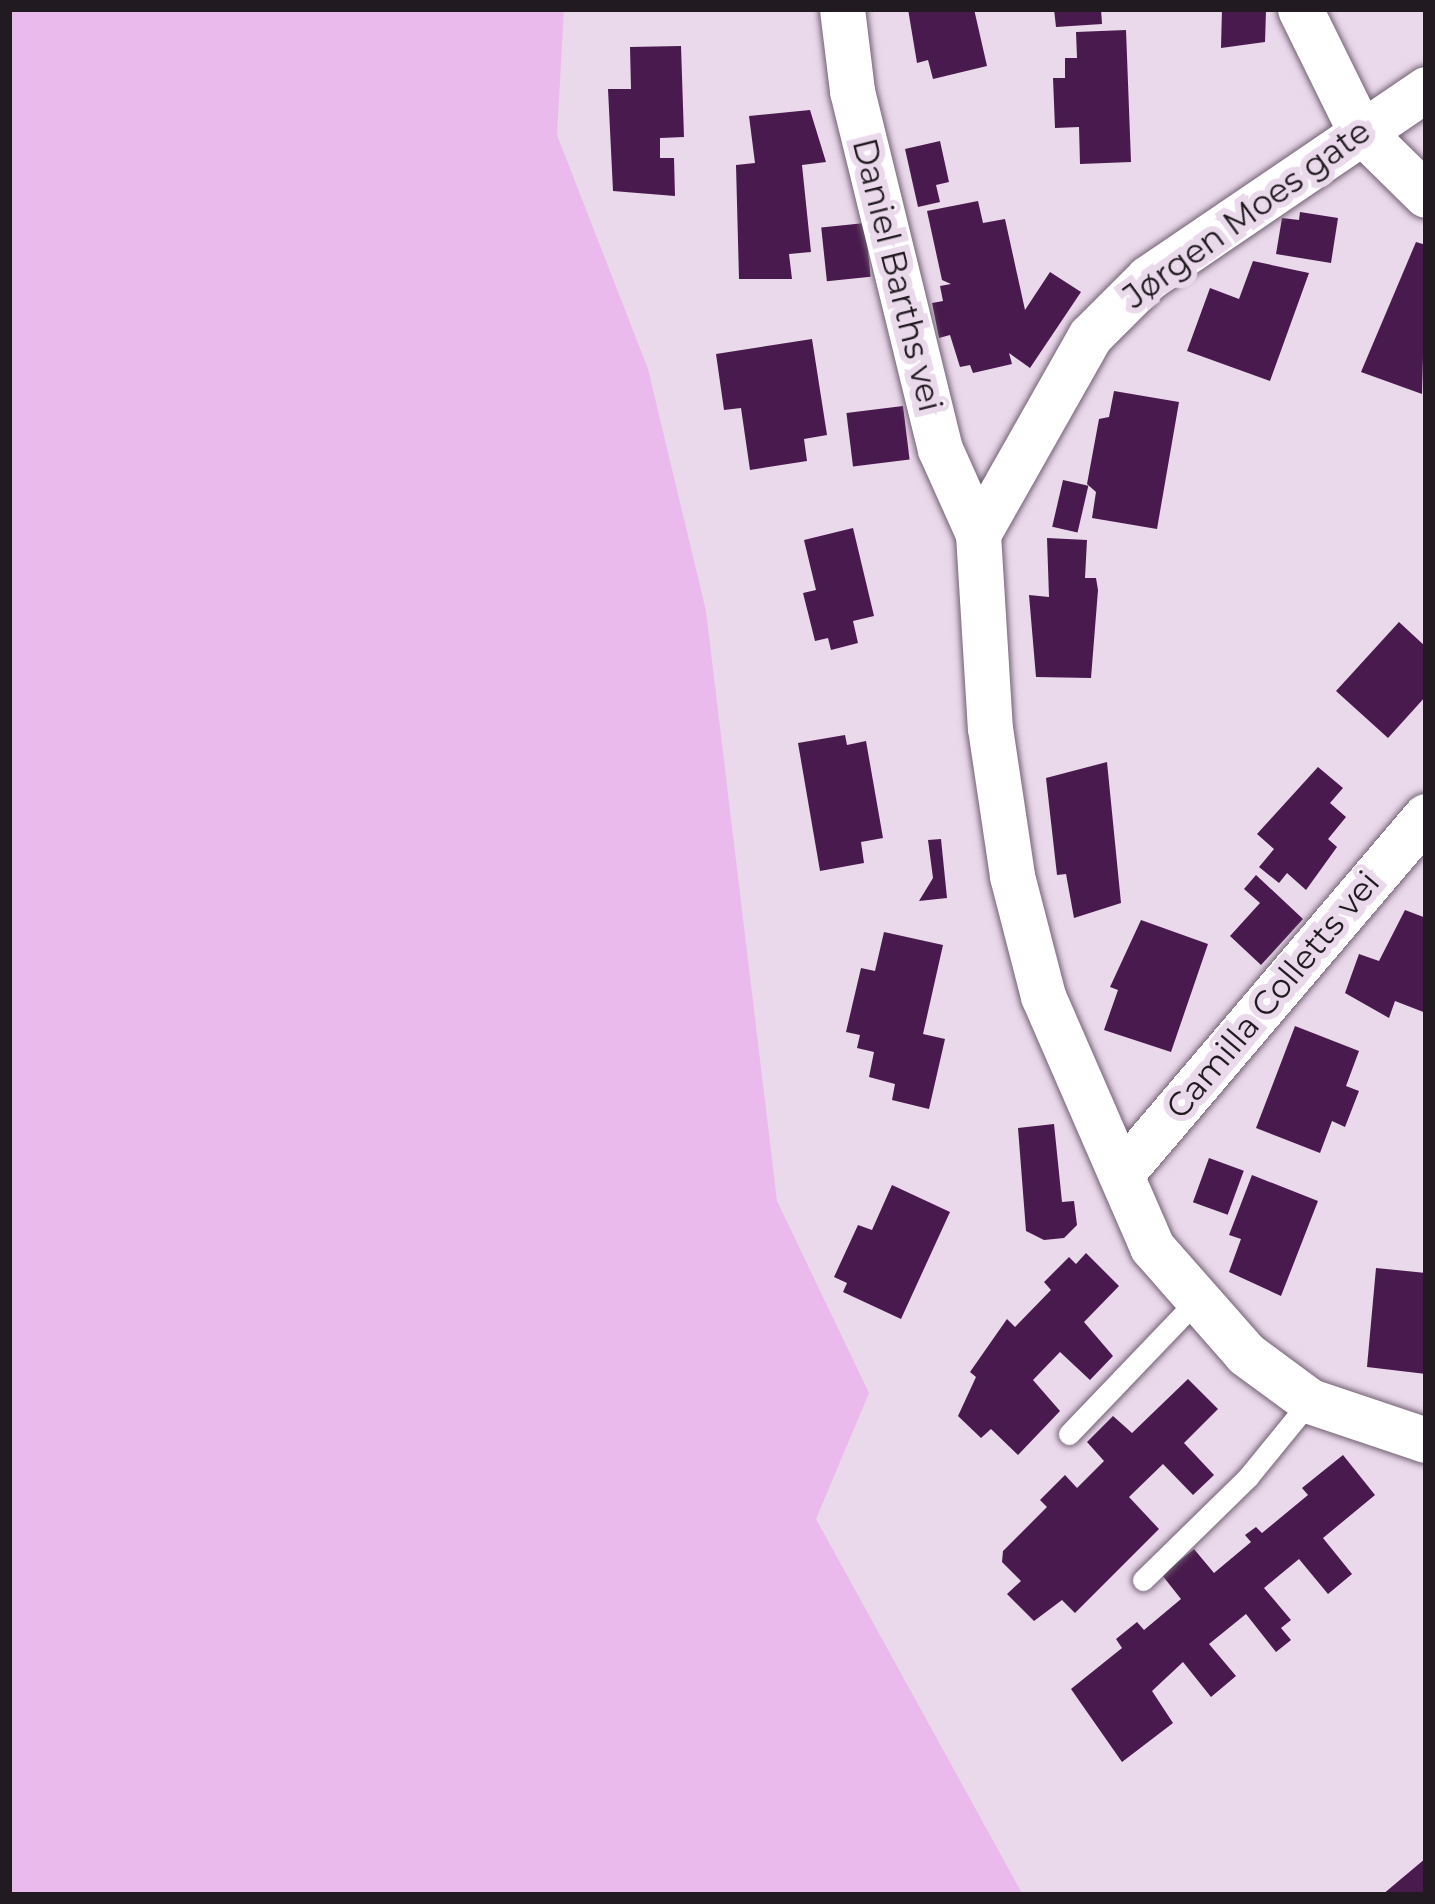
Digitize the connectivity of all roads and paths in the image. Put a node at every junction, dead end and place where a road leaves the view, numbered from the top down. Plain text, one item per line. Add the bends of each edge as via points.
1 (842, 9) edge
2 (1301, 10) edge
3 (1426, 88) edge
4 (1359, 129) junction
5 (1426, 195) edge
6 (978, 534) junction
7 (1426, 816) edge
8 (1121, 1174) junction
9 (1196, 1301) junction
10 (1310, 1401) junction
11 (1069, 1434) dead end
12 (1426, 1440) edge
13 (1143, 1580) dead end

1 - 6 street, Daniel Barths vei via 852,91 940,449
2 - 4 street
3 - 4 street, Jørgen Moes gate
4 - 5 street
4 - 6 street, Jørgen Moes gate via 1148,278 1090,336
6 - 8 street via 990,728 1012,876 1043,996
7 - 8 street, Camilla Colletts vei
8 - 9 street via 1152,1247
9 - 10 street via 1246,1354
9 - 11 lane
10 - 12 street
10 - 13 lane via 1248,1477

